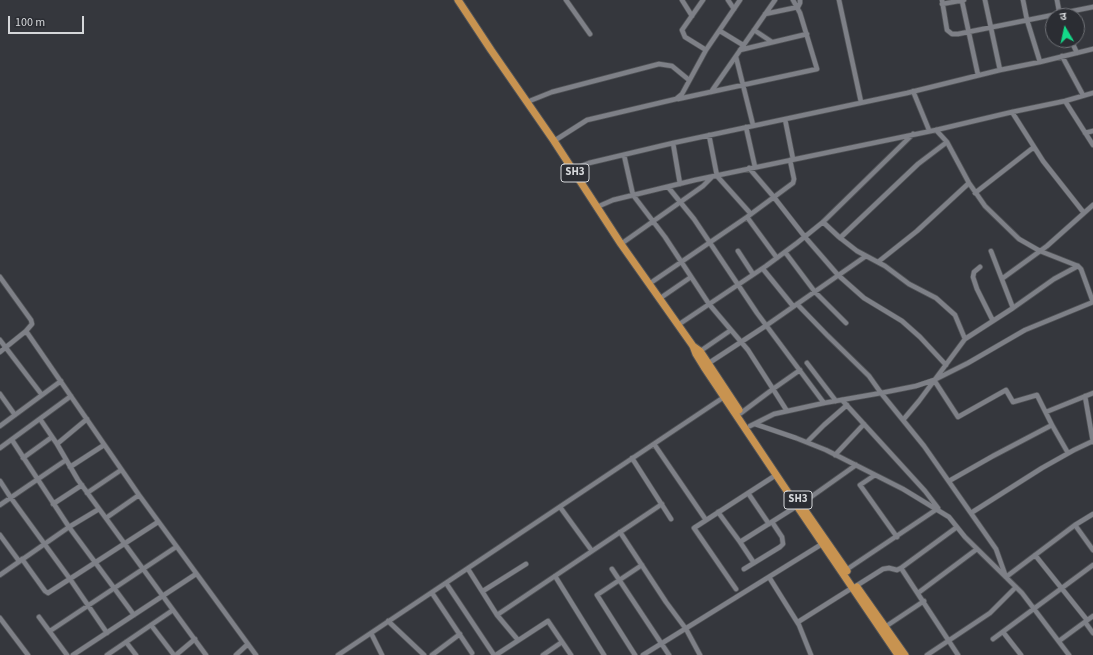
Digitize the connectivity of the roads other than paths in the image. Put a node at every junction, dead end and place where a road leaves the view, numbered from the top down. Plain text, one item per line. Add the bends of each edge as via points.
1 (458, 0) edge
2 (566, 0) edge
3 (682, 0) edge
4 (704, 0) edge
5 (728, 0) edge
6 (740, 0) edge
7 (775, 0) edge
8 (793, 0) edge
9 (800, 0) edge
10 (840, 0) edge
11 (963, 0) edge
12 (985, 0) edge
13 (1024, 0) edge
14 (942, 2) edge
15 (798, 7) junction
16 (734, 9) junction
17 (765, 14) junction
18 (692, 16) junction
19 (1045, 17) edge
20 (1027, 20) junction
21 (991, 28) junction
22 (754, 30) junction
23 (720, 31) junction
24 (968, 33) junction
25 (590, 34) dead end
26 (807, 34) junction
27 (772, 42) junction
28 (744, 45) junction
29 (1075, 48) edge
30 (706, 50) junction
31 (740, 50) junction
32 (1093, 50) edge
33 (1077, 53) junction
34 (1062, 56) junction
35 (736, 57) junction
36 (1040, 62) junction
37 (1000, 70) junction
38 (978, 75) junction
39 (689, 80) junction
40 (744, 84) junction
41 (913, 91) junction
42 (711, 92) junction
43 (1093, 93) edge
44 (1083, 95) junction
45 (676, 99) junction
46 (1065, 101) junction
47 (527, 102) junction
48 (861, 102) junction
49 (1012, 112) junction
50 (785, 119) junction
51 (753, 125) junction
52 (746, 127) junction
53 (929, 130) junction
54 (936, 130) junction
55 (1093, 131) edge
56 (913, 134) junction
57 (1085, 134) junction
58 (709, 135) junction
59 (554, 141) junction
60 (947, 142) junction
61 (673, 143) junction
62 (1093, 144) edge
63 (1034, 147) junction
64 (624, 155) junction
65 (792, 160) junction
66 (755, 167) junction
67 (749, 168) junction
68 (573, 169) junction
69 (717, 176) junction
70 (712, 177) junction
71 (680, 184) junction
72 (969, 184) junction
73 (668, 187) junction
74 (975, 193) junction
75 (633, 195) junction
76 (773, 196) junction
77 (681, 203) junction
78 (1093, 205) edge
79 (597, 207) junction
80 (1084, 213) junction
81 (749, 216) junction
82 (653, 221) junction
83 (823, 222) junction
84 (805, 236) junction
85 (840, 238) junction
86 (711, 242) junction
87 (621, 244) junction
88 (738, 251) dead end
89 (991, 251) dead end
90 (1040, 251) junction
91 (785, 252) junction
92 (866, 256) junction
93 (777, 258) junction
94 (682, 262) junction
95 (878, 262) junction
96 (1078, 266) junction
97 (980, 267) dead end
98 (763, 268) junction
99 (753, 274) junction
100 (838, 275) junction
101 (0, 277) edge
102 (691, 277) junction
103 (1003, 278) junction
104 (649, 284) junction
105 (738, 284) junction
106 (815, 292) junction
107 (659, 299) junction
108 (1093, 302) edge
109 (709, 304) junction
110 (795, 305) junction
111 (1013, 308) junction
112 (993, 321) junction
113 (846, 323) dead end
114 (678, 325) junction
115 (767, 325) junction
116 (731, 330) junction
117 (26, 331) junction
118 (965, 339) junction
119 (0, 340) edge
120 (741, 342) junction
121 (6, 347) junction
122 (0, 352) edge
123 (698, 353) junction
124 (709, 363) junction
125 (808, 363) dead end
126 (946, 366) junction
127 (800, 370) junction
128 (934, 380) junction
129 (61, 381) junction
130 (773, 389) junction
131 (881, 393) junction
132 (1093, 393) edge
133 (0, 394) edge
134 (42, 395) junction
135 (71, 396) junction
136 (1085, 396) junction
137 (724, 397) junction
138 (842, 400) junction
139 (836, 401) junction
140 (824, 403) junction
141 (847, 405) junction
142 (787, 411) junction
143 (1046, 412) junction
144 (741, 414) junction
145 (15, 415) junction
146 (40, 420) junction
147 (87, 420) junction
148 (903, 420) junction
149 (864, 424) junction
150 (752, 425) junction
151 (1052, 425) junction
152 (0, 426) edge
153 (52, 437) junction
154 (12, 440) junction
155 (1093, 441) edge
156 (807, 442) junction
157 (57, 444) junction
158 (654, 444) junction
159 (104, 445) junction
160 (0, 448) edge
161 (1068, 453) junction
162 (835, 455) junction
163 (23, 458) junction
164 (632, 458) junction
165 (66, 460) junction
166 (856, 465) junction
167 (70, 467) junction
168 (121, 470) junction
169 (776, 475) junction
170 (876, 475) junction
171 (37, 480) junction
172 (0, 481) edge
173 (949, 481) junction
174 (82, 485) junction
175 (87, 493) junction
176 (748, 493) junction
177 (139, 495) junction
178 (10, 498) junction
179 (53, 504) junction
180 (662, 504) junction
181 (0, 505) edge
182 (799, 505) junction
183 (560, 506) junction
184 (99, 509) junction
185 (938, 510) junction
186 (718, 512) junction
187 (970, 513) junction
188 (1093, 514) edge
189 (106, 518) junction
190 (671, 518) dead end
191 (706, 520) junction
192 (158, 522) junction
193 (770, 523) junction
194 (1074, 525) junction
195 (69, 527) junction
196 (957, 527) junction
197 (620, 532) junction
198 (0, 535) edge
199 (897, 537) junction
200 (740, 542) junction
201 (124, 543) junction
202 (44, 544) junction
203 (822, 544) junction
204 (176, 547) junction
205 (977, 549) junction
206 (1093, 550) edge
207 (592, 551) junction
208 (1035, 555) junction
209 (20, 560) junction
210 (95, 562) junction
211 (754, 563) junction
212 (526, 564) dead end
213 (642, 565) junction
214 (1093, 565) edge
215 (468, 568) junction
216 (901, 568) junction
217 (744, 569) dead end
218 (144, 570) junction
219 (612, 570) dead end
220 (846, 570) junction
221 (196, 574) junction
222 (0, 575) edge
223 (555, 576) junction
224 (769, 577) junction
225 (1006, 577) junction
226 (70, 579) junction
227 (619, 580) junction
228 (446, 583) junction
229 (854, 587) junction
230 (1016, 587) junction
231 (1062, 588) junction
232 (114, 589) junction
233 (736, 589) dead end
234 (483, 591) junction
235 (432, 593) junction
236 (918, 593) junction
237 (163, 595) junction
238 (924, 602) junction
239 (88, 606) junction
240 (1034, 609) junction
241 (173, 610) junction
242 (134, 615) junction
243 (497, 615) junction
244 (1093, 616) edge
245 (39, 617) dead end
246 (0, 618) edge
247 (388, 621) junction
248 (1086, 621) junction
249 (798, 622) junction
250 (151, 625) junction
251 (886, 627) junction
252 (686, 629) junction
253 (50, 631) junction
254 (1003, 632) junction
255 (106, 633) junction
256 (371, 633) junction
257 (1093, 633) edge
258 (460, 634) junction
259 (195, 639) junction
260 (992, 639) dead end
261 (518, 640) junction
262 (950, 641) junction
263 (1059, 641) junction
264 (126, 642) junction
265 (562, 642) junction
266 (248, 644) junction
267 (661, 644) junction
268 (472, 653) dead end
269 (28, 655) edge
270 (67, 655) edge
271 (73, 655) edge
272 (107, 655) edge
273 (136, 655) edge
274 (175, 655) edge
275 (206, 655) edge
276 (236, 655) edge
277 (256, 655) edge
278 (338, 655) edge
279 (382, 655) edge
280 (424, 655) edge
281 (432, 655) edge
282 (495, 655) edge
283 (543, 655) edge
284 (572, 655) edge
285 (604, 655) edge
286 (635, 655) edge
287 (643, 655) edge
288 (669, 655) edge
289 (700, 655) edge
290 (811, 655) edge
291 (898, 655) edge
292 (905, 655) edge
293 (927, 655) edge
294 (958, 655) edge
295 (1021, 655) edge
296 (1069, 655) edge

1 - 47 main road, SH3
2 - 25 street
3 - 18 street
4 - 18 street
5 - 16 street
6 - 16 street
7 - 17 street
8 - 15 street
9 - 15 street
10 - 48 street
11 - 14 street
11 - 24 street
12 - 21 street
13 - 20 street
14 - 24 street via 949,33
15 - 17 street
15 - 26 street
16 - 23 street
17 - 22 street
18 - 30 street via 684,26 682,34
19 - 20 street
20 - 21 street
20 - 36 street
21 - 24 street
21 - 37 street
22 - 27 street
22 - 28 street
23 - 28 street
23 - 30 street
24 - 38 street
26 - 27 street
26 - 40 street via 817,69
27 - 31 street
28 - 31 street
29 - 33 street
30 - 39 street
31 - 35 street
32 - 33 street
33 - 34 street
34 - 36 street
34 - 44 street
35 - 40 street
35 - 42 street
36 - 37 street
37 - 38 street
38 - 41 street
39 - 45 street via 682,94
39 - 47 street via 672,66 659,64 552,92
40 - 42 street
40 - 51 street
41 - 48 street
41 - 53 street
42 - 45 street
43 - 44 street
44 - 46 street
45 - 59 street via 587,120
46 - 49 street
46 - 57 street
47 - 59 main road, SH3
48 - 50 street
49 - 54 street
49 - 63 street
50 - 51 street
50 - 65 street
51 - 52 street
52 - 58 street
52 - 66 street
53 - 54 street
53 - 56 street
54 - 60 street
55 - 57 street
56 - 65 street
56 - 83 street
57 - 62 street
58 - 61 street
58 - 69 street
59 - 68 main road, SH3
60 - 72 street
60 - 85 street via 918,164
61 - 64 street
61 - 71 street
63 - 74 street
63 - 80 street
64 - 68 street
64 - 75 street
65 - 66 street
65 - 76 street via 794,181
66 - 67 street
67 - 69 street
67 - 76 street
68 - 79 main road, SH3
69 - 70 street
69 - 81 street
70 - 71 street
70 - 77 street via 707,184
71 - 73 street
72 - 74 street
72 - 95 street
73 - 75 street
73 - 77 street
74 - 90 street via 1020,239
75 - 79 street
75 - 82 street
76 - 81 street
76 - 84 street
77 - 82 street
77 - 86 street
78 - 80 street
79 - 87 main road, SH3
80 - 90 street
81 - 86 street
81 - 93 street
82 - 87 street
82 - 94 street
83 - 84 street
83 - 85 street
84 - 91 street
84 - 100 street
85 - 92 street
86 - 94 street
86 - 105 street
87 - 104 main road, SH3
88 - 99 street
89 - 103 street
90 - 96 street
90 - 103 street
91 - 93 street
91 - 106 street
92 - 95 street
92 - 100 street
93 - 98 street
94 - 102 street
94 - 104 street
95 - 118 street via 948,308
96 - 108 street
96 - 111 street via 1054,279
97 - 112 street via 974,272 973,277
98 - 99 street
98 - 110 street
99 - 105 street
100 - 106 street
100 - 126 street via 864,298 902,320
101 - 117 street via 32,322
102 - 107 street
102 - 109 street
103 - 111 street
104 - 107 main road, SH3
105 - 109 street
105 - 115 street
106 - 110 street
106 - 113 street
107 - 114 main road, SH3
108 - 128 street via 1025,330
109 - 114 street
109 - 116 street
110 - 115 street
110 - 131 street via 869,376
111 - 112 street
112 - 118 street
114 - 123 main road, SH3
115 - 120 street
115 - 127 street
116 - 120 street
116 - 123 street
117 - 121 street
117 - 129 street
118 - 126 street
119 - 121 street
120 - 124 street
120 - 130 street
121 - 122 street
121 - 134 street
123 - 124 main road, SH3
123 - 137 main road, SH3
124 - 144 main road, SH3
125 - 139 street
126 - 128 street
127 - 130 street
127 - 140 street
128 - 131 street
128 - 143 street via 958,417 1006,390 1013,402 1037,395
128 - 148 street
129 - 134 street
129 - 135 street
130 - 142 street
130 - 144 street
131 - 138 street
131 - 148 street
132 - 136 street
133 - 145 street
134 - 145 street
135 - 146 street
135 - 147 street
136 - 143 street
136 - 155 street
137 - 158 street
137 - 169 main road, SH3
138 - 139 street
138 - 141 street
139 - 140 street
140 - 142 street
141 - 149 street
141 - 156 street
142 - 150 street via 774,414
143 - 151 street
144 - 150 main road, SH3
145 - 152 street
146 - 153 street
146 - 154 street
147 - 157 street
147 - 159 street
148 - 173 street
149 - 162 street
149 - 185 street via 925,491
150 - 156 street
150 - 182 main road, SH3
151 - 161 street
151 - 173 street
153 - 157 street
153 - 163 street
154 - 160 street
154 - 163 street
155 - 161 street
156 - 162 street
157 - 165 street
158 - 164 street
158 - 191 street
159 - 167 street
159 - 168 street
161 - 187 street
162 - 166 street
163 - 171 street
164 - 180 street
164 - 183 street
165 - 167 street
165 - 171 street
166 - 170 street
166 - 182 street
167 - 174 street
168 - 175 street
168 - 177 street
169 - 176 street
169 - 182 main road, SH3
170 - 185 street
170 - 199 street via 860,485
171 - 178 street
171 - 179 street
172 - 178 street
173 - 187 street
174 - 175 street
174 - 179 street
175 - 184 street
176 - 186 street
176 - 193 street
177 - 189 street
177 - 192 street
178 - 181 street
178 - 202 street
179 - 195 street
180 - 190 street
180 - 197 street
182 - 193 street
182 - 203 main road, SH3
182 - 220 main road, SH3
183 - 207 street
183 - 215 street
184 - 189 street
184 - 195 street
185 - 196 street via 949,517
185 - 199 street
186 - 191 street
186 - 200 street
187 - 225 street via 996,549
188 - 194 street
189 - 201 street
191 - 233 street via 694,528
192 - 201 street
192 - 204 street
193 - 200 street
193 - 211 street via 782,537 783,544
194 - 206 street
194 - 208 street
195 - 202 street
195 - 210 street
196 - 205 street
196 - 216 street
197 - 207 street
197 - 213 street
198 - 209 street
199 - 220 street
200 - 211 street
201 - 210 street
201 - 218 street
202 - 209 street
202 - 226 street
203 - 224 street
203 - 229 main road, SH3
204 - 218 street
204 - 221 street
205 - 225 street
205 - 236 street
207 - 223 street
208 - 225 street
208 - 231 street
209 - 222 street
209 - 226 street via 48,593
210 - 226 street
210 - 232 street
211 - 217 street
212 - 234 street
213 - 227 street
213 - 252 street
214 - 231 street
215 - 228 street
215 - 234 street
216 - 229 street via 883,569
216 - 236 street
218 - 232 street
218 - 237 street
219 - 227 street
220 - 229 main road, SH3
221 - 237 street
221 - 266 street
223 - 243 street
223 - 285 street
224 - 249 street
224 - 252 street
225 - 230 street
226 - 239 street
227 - 267 street
227 - 286 street via 597,595
228 - 235 street
228 - 282 street
229 - 249 street
229 - 251 main road, SH3
229 - 291 main road, SH3
230 - 240 street
230 - 262 street via 990,613
231 - 240 street
231 - 248 street
232 - 239 street
232 - 242 street
234 - 243 street
235 - 247 street
235 - 258 street
236 - 238 street
237 - 241 street
237 - 242 street
238 - 251 street
238 - 262 street
239 - 253 street
239 - 255 street
240 - 254 street
240 - 263 street
241 - 250 street
241 - 259 street
242 - 255 street
243 - 261 street
244 - 248 street
245 - 253 street
246 - 269 street
247 - 256 street
247 - 280 street
248 - 257 street
248 - 263 street
249 - 290 street
250 - 264 street
250 - 274 street
251 - 292 main road, SH3
252 - 267 street
252 - 289 street
253 - 270 street
254 - 260 street
254 - 295 street
255 - 271 street
256 - 278 street
256 - 279 street
258 - 268 street
258 - 281 street
259 - 274 street
259 - 275 street
261 - 265 street via 548,621
261 - 282 street
262 - 293 street
262 - 294 street
263 - 296 street
264 - 272 street
264 - 273 street
265 - 283 street
265 - 284 street
266 - 276 street
266 - 277 street
267 - 287 street
267 - 288 street

